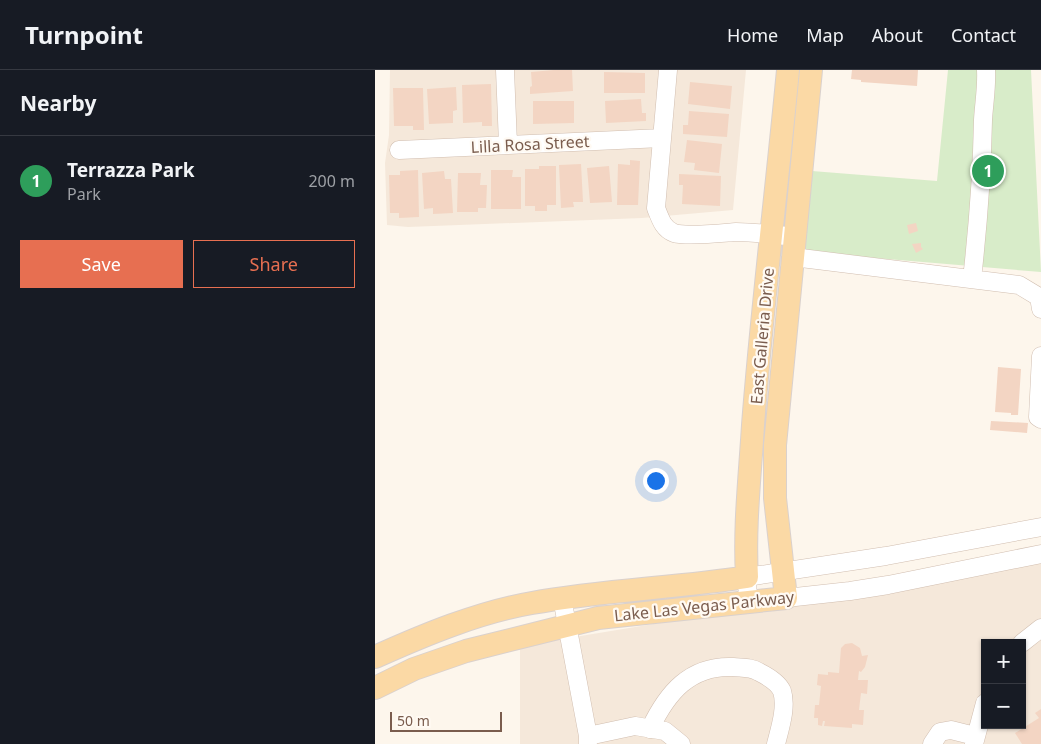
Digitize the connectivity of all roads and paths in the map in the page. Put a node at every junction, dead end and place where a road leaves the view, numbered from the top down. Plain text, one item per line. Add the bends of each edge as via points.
1 (505, 70) edge
2 (668, 70) edge
3 (788, 70) edge
4 (811, 70) edge
5 (987, 70) edge
6 (662, 138) junction
7 (509, 144) junction
8 (780, 148) junction
9 (399, 150) dead end
10 (803, 151) junction
11 (770, 245) junction
12 (794, 247) junction
13 (972, 279) junction
14 (1041, 309) edge
15 (764, 310) junction
16 (787, 312) junction
17 (1041, 356) edge
18 (1041, 419) edge
19 (1041, 527) edge
20 (1041, 554) edge
21 (782, 572) junction
22 (747, 577) junction
23 (562, 598) junction
24 (785, 598) junction
25 (748, 602) junction
26 (567, 625) junction
27 (1041, 628) edge
28 (1026, 640) edge
29 (375, 657) edge
30 (375, 688) edge
31 (981, 716) edge
32 (650, 729) junction
33 (588, 740) edge
34 (974, 740) edge
35 (681, 744) edge
36 (776, 744) edge
37 (932, 744) edge

1 - 7 street
2 - 6 street
3 - 8 main road, East Galleria Drive
4 - 10 main road, East Galleria Drive
5 - 13 street via 983,169
6 - 7 street, Lilla Rosa Street
6 - 11 street via 656,208 665,228 686,235 739,232
7 - 9 street, Lilla Rosa Street
8 - 10 main road
8 - 11 main road, East Galleria Drive
10 - 12 main road, East Galleria Drive
11 - 12 main road
11 - 15 main road, East Galleria Drive
12 - 13 street
12 - 16 main road, East Galleria Drive
13 - 14 street via 1019,285 1039,297
15 - 16 main road
15 - 22 main road, East Galleria Drive via 748,501
16 - 21 main road, East Galleria Drive via 775,445 775,498
17 - 18 street via 1038,417
19 - 21 street, Lake Las Vegas Parkway
20 - 24 street, Lake Las Vegas Parkway via 887,586
21 - 22 street, Lake Las Vegas Parkway
21 - 24 main road, East Galleria Drive
22 - 23 main road, Lake Las Vegas Parkway
22 - 25 street, East Galleria Drive
23 - 26 street
23 - 29 main road, Lake Las Vegas Parkway via 461,622
24 - 25 main road, Lake Las Vegas Parkway
25 - 26 main road, Lake Las Vegas Parkway via 598,618
26 - 30 main road, Lake Las Vegas Parkway via 466,651 414,669
26 - 33 street
27 - 28 street
31 - 34 street
32 - 33 street via 635,726
32 - 35 street via 665,731
32 - 36 street via 673,691 689,678 706,670 752,668 781,689 784,702
34 - 37 street via 951,730 940,732

